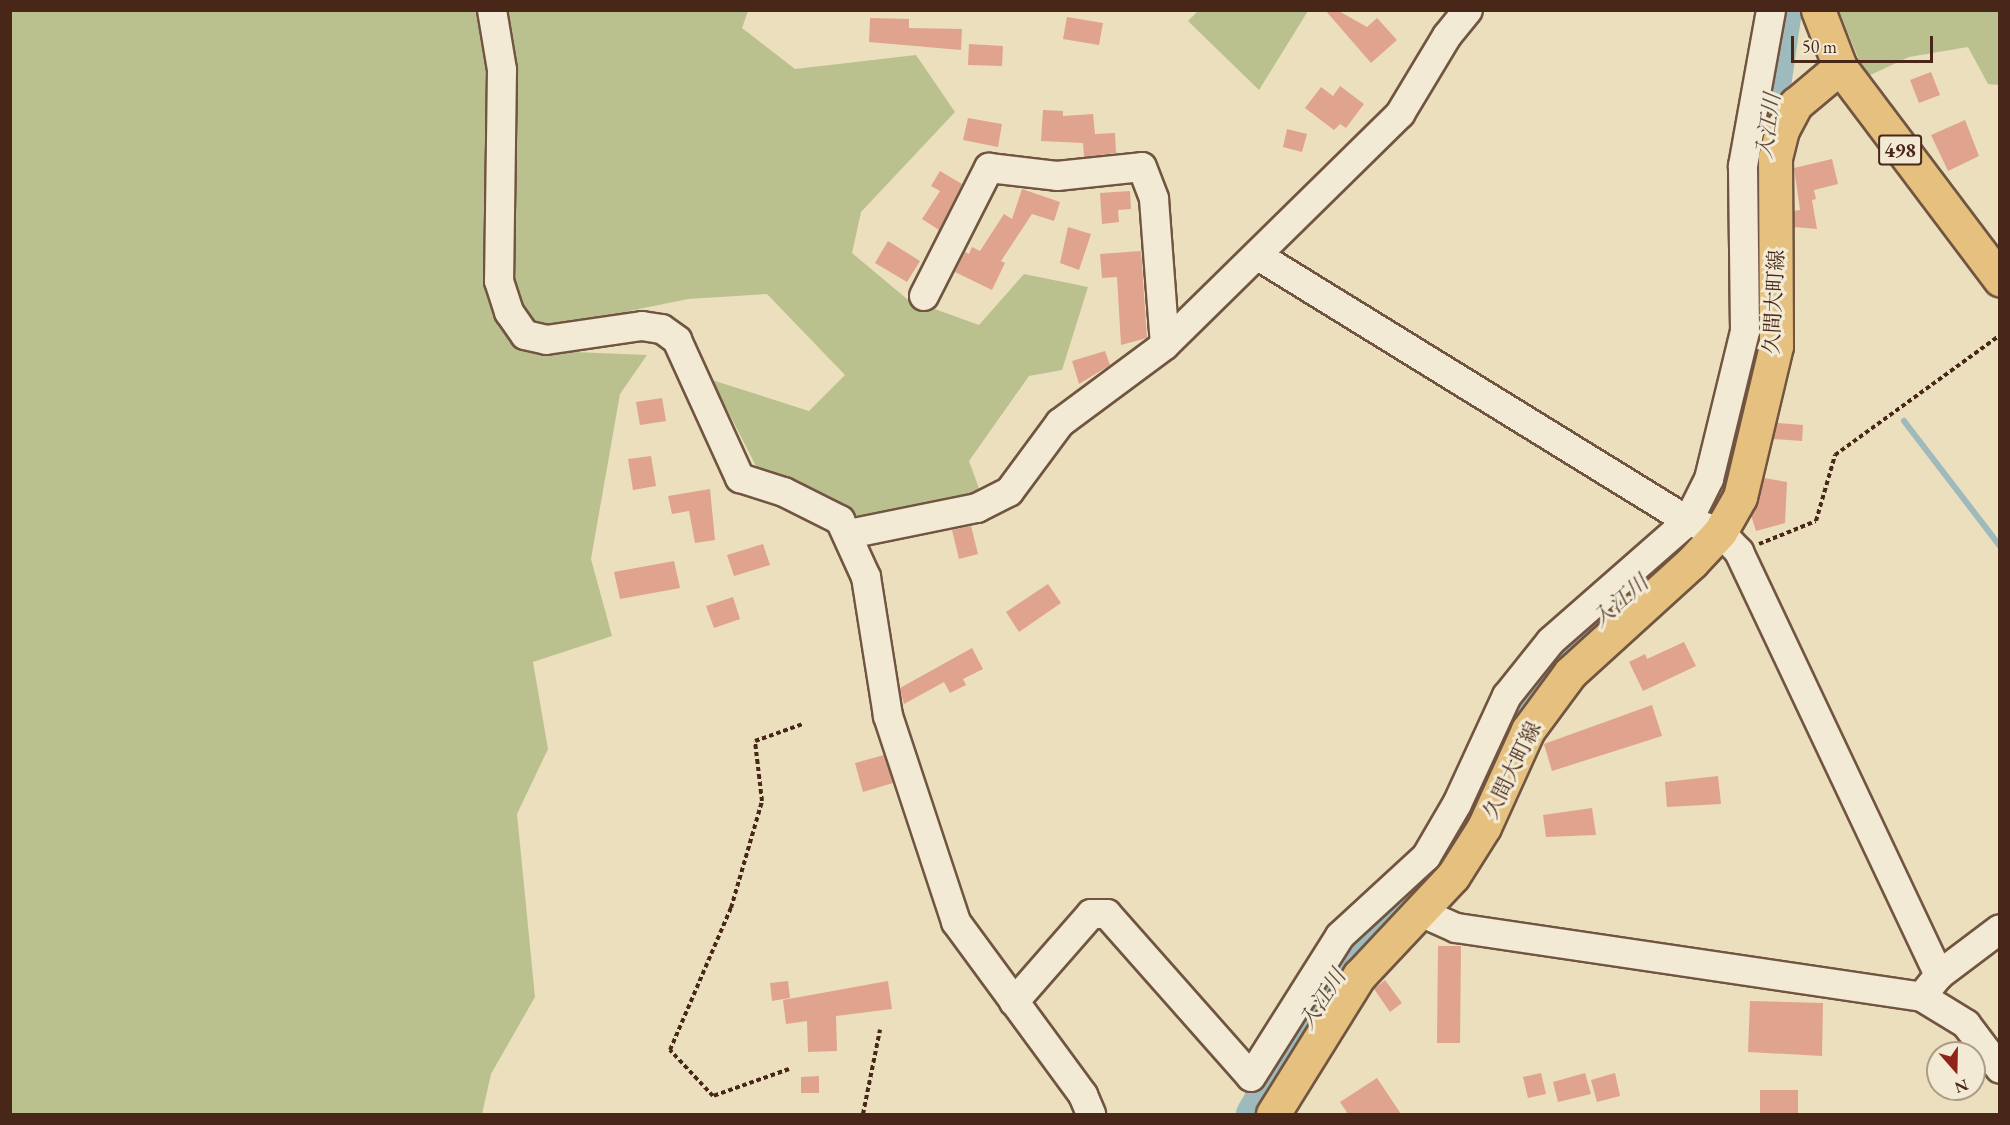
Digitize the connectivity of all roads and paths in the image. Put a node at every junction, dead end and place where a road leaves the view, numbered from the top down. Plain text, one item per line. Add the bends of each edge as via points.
1 (492, 10) edge
2 (1468, 10) edge
3 (1771, 10) edge
4 (1818, 10) edge
5 (1840, 67) junction
6 (1260, 257) junction
7 (2000, 279) edge
8 (924, 296) dead end
9 (2000, 335) edge
10 (1165, 345) junction
11 (1688, 520) junction
12 (849, 534) junction
13 (1730, 542) junction
14 (802, 724) dead end
15 (1420, 912) junction
16 (2000, 929) edge
17 (1931, 986) junction
18 (1014, 1002) junction
19 (880, 1030) dead end
20 (789, 1069) dead end
21 (2000, 1069) edge
22 (863, 1114) edge
23 (1091, 1114) edge
24 (1273, 1114) edge

1 - 12 street via 502,70 499,281 509,312 525,335 546,340 642,326 662,329 677,340 740,478 784,492 840,520
2 - 6 street via 1446,36 1400,114
3 - 11 street via 1743,166 1745,331 1709,479
4 - 5 main road, 498
5 - 7 main road, 498
5 - 13 main road, 久間大町線 via 1797,104 1782,130 1774,158 1776,346
6 - 10 street
6 - 11 street
8 - 10 street via 989,168 1057,176 1142,167 1154,199
9 - 13 path via 1835,455 1816,521
10 - 12 street via 1060,423 1009,492 977,508
11 - 13 street
11 - 18 street via 1551,641 1507,696 1426,857 1340,936 1251,1077 1107,915 1091,914
12 - 18 street via 866,577 888,716 956,922
13 - 15 main road, 久間大町線 via 1570,673 1528,730 1484,827 1453,876
13 - 17 street
14 - 20 path via 755,741 762,801 731,908 670,1050 713,1096
15 - 17 street via 1456,928
15 - 24 main road, 久間大町線 via 1359,976
16 - 17 street
17 - 21 street
18 - 23 street via 1083,1095
19 - 22 path

